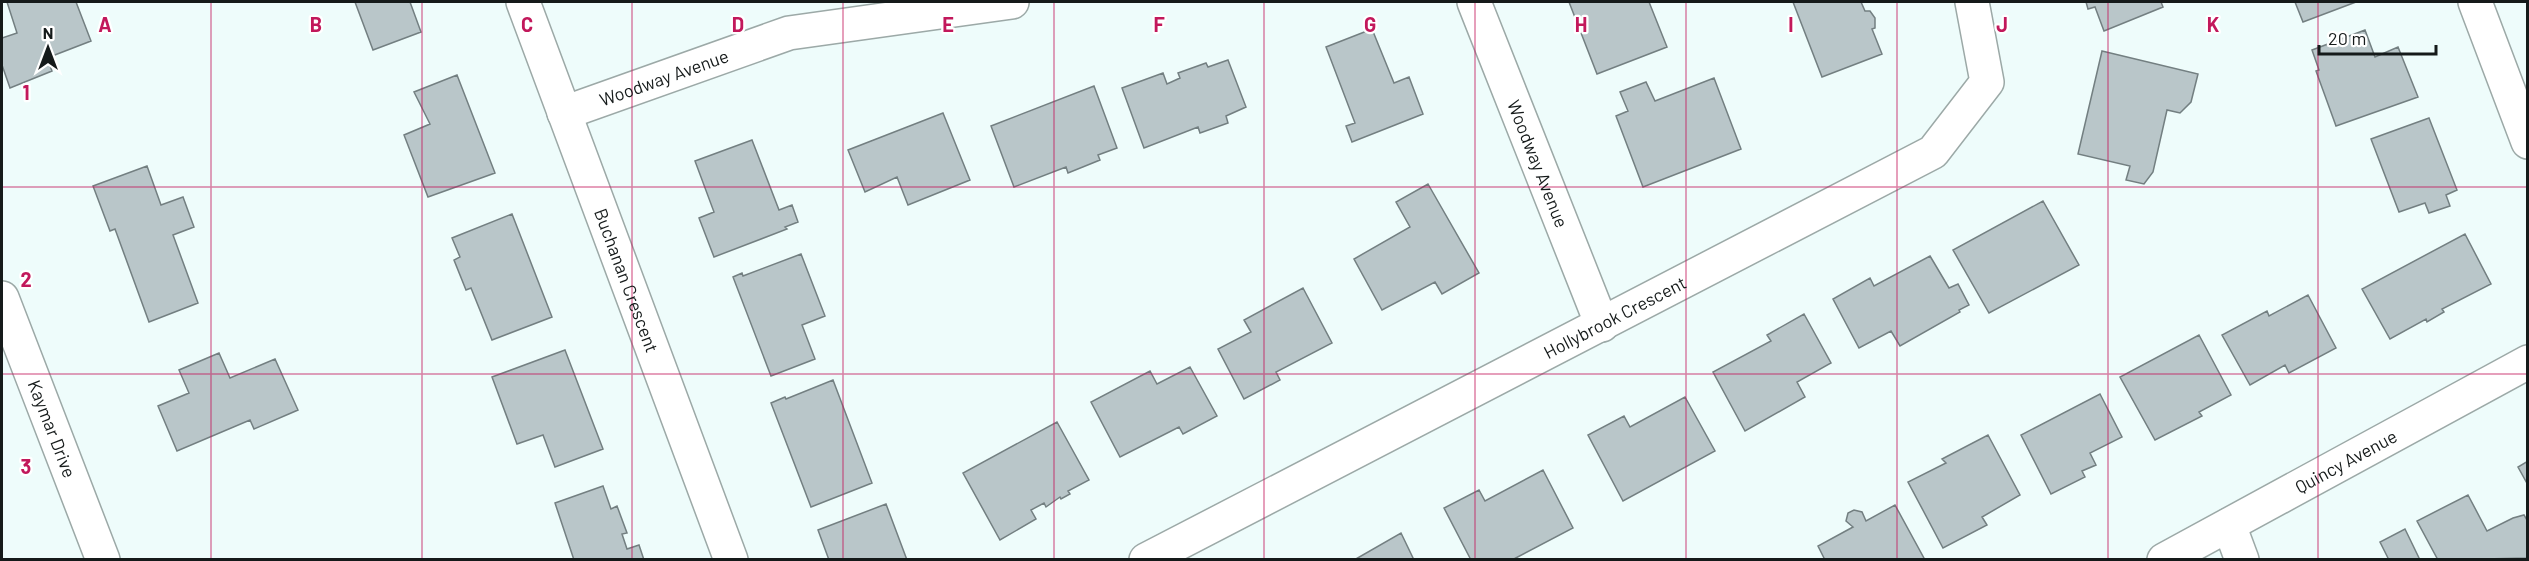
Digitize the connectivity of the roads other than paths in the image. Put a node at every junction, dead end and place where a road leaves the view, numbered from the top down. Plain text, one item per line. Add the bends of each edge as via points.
1 (523, 2) edge
2 (1012, 2) edge
3 (1474, 2) edge
4 (1972, 2) edge
5 (2475, 2) edge
6 (564, 113) junction
7 (2528, 142) edge
8 (2, 298) edge
9 (1602, 325) junction
10 (2528, 362) edge
11 (2229, 525) junction
12 (103, 560) edge
13 (731, 560) edge
14 (1146, 560) edge
15 (2164, 560) edge
16 (2242, 560) edge

1 - 6 street, Buchanan Crescent
2 - 6 street, Woodway Avenue via 789,33
3 - 9 street, Woodway Avenue
4 - 9 street, Hollybrook Crescent via 1987,82 1933,152
5 - 7 street
6 - 13 street, Buchanan Crescent
8 - 12 street, Kaymar Drive
9 - 14 street, Hollybrook Crescent
10 - 11 street, Quincy Avenue
11 - 15 street, Quincy Avenue
11 - 16 street

